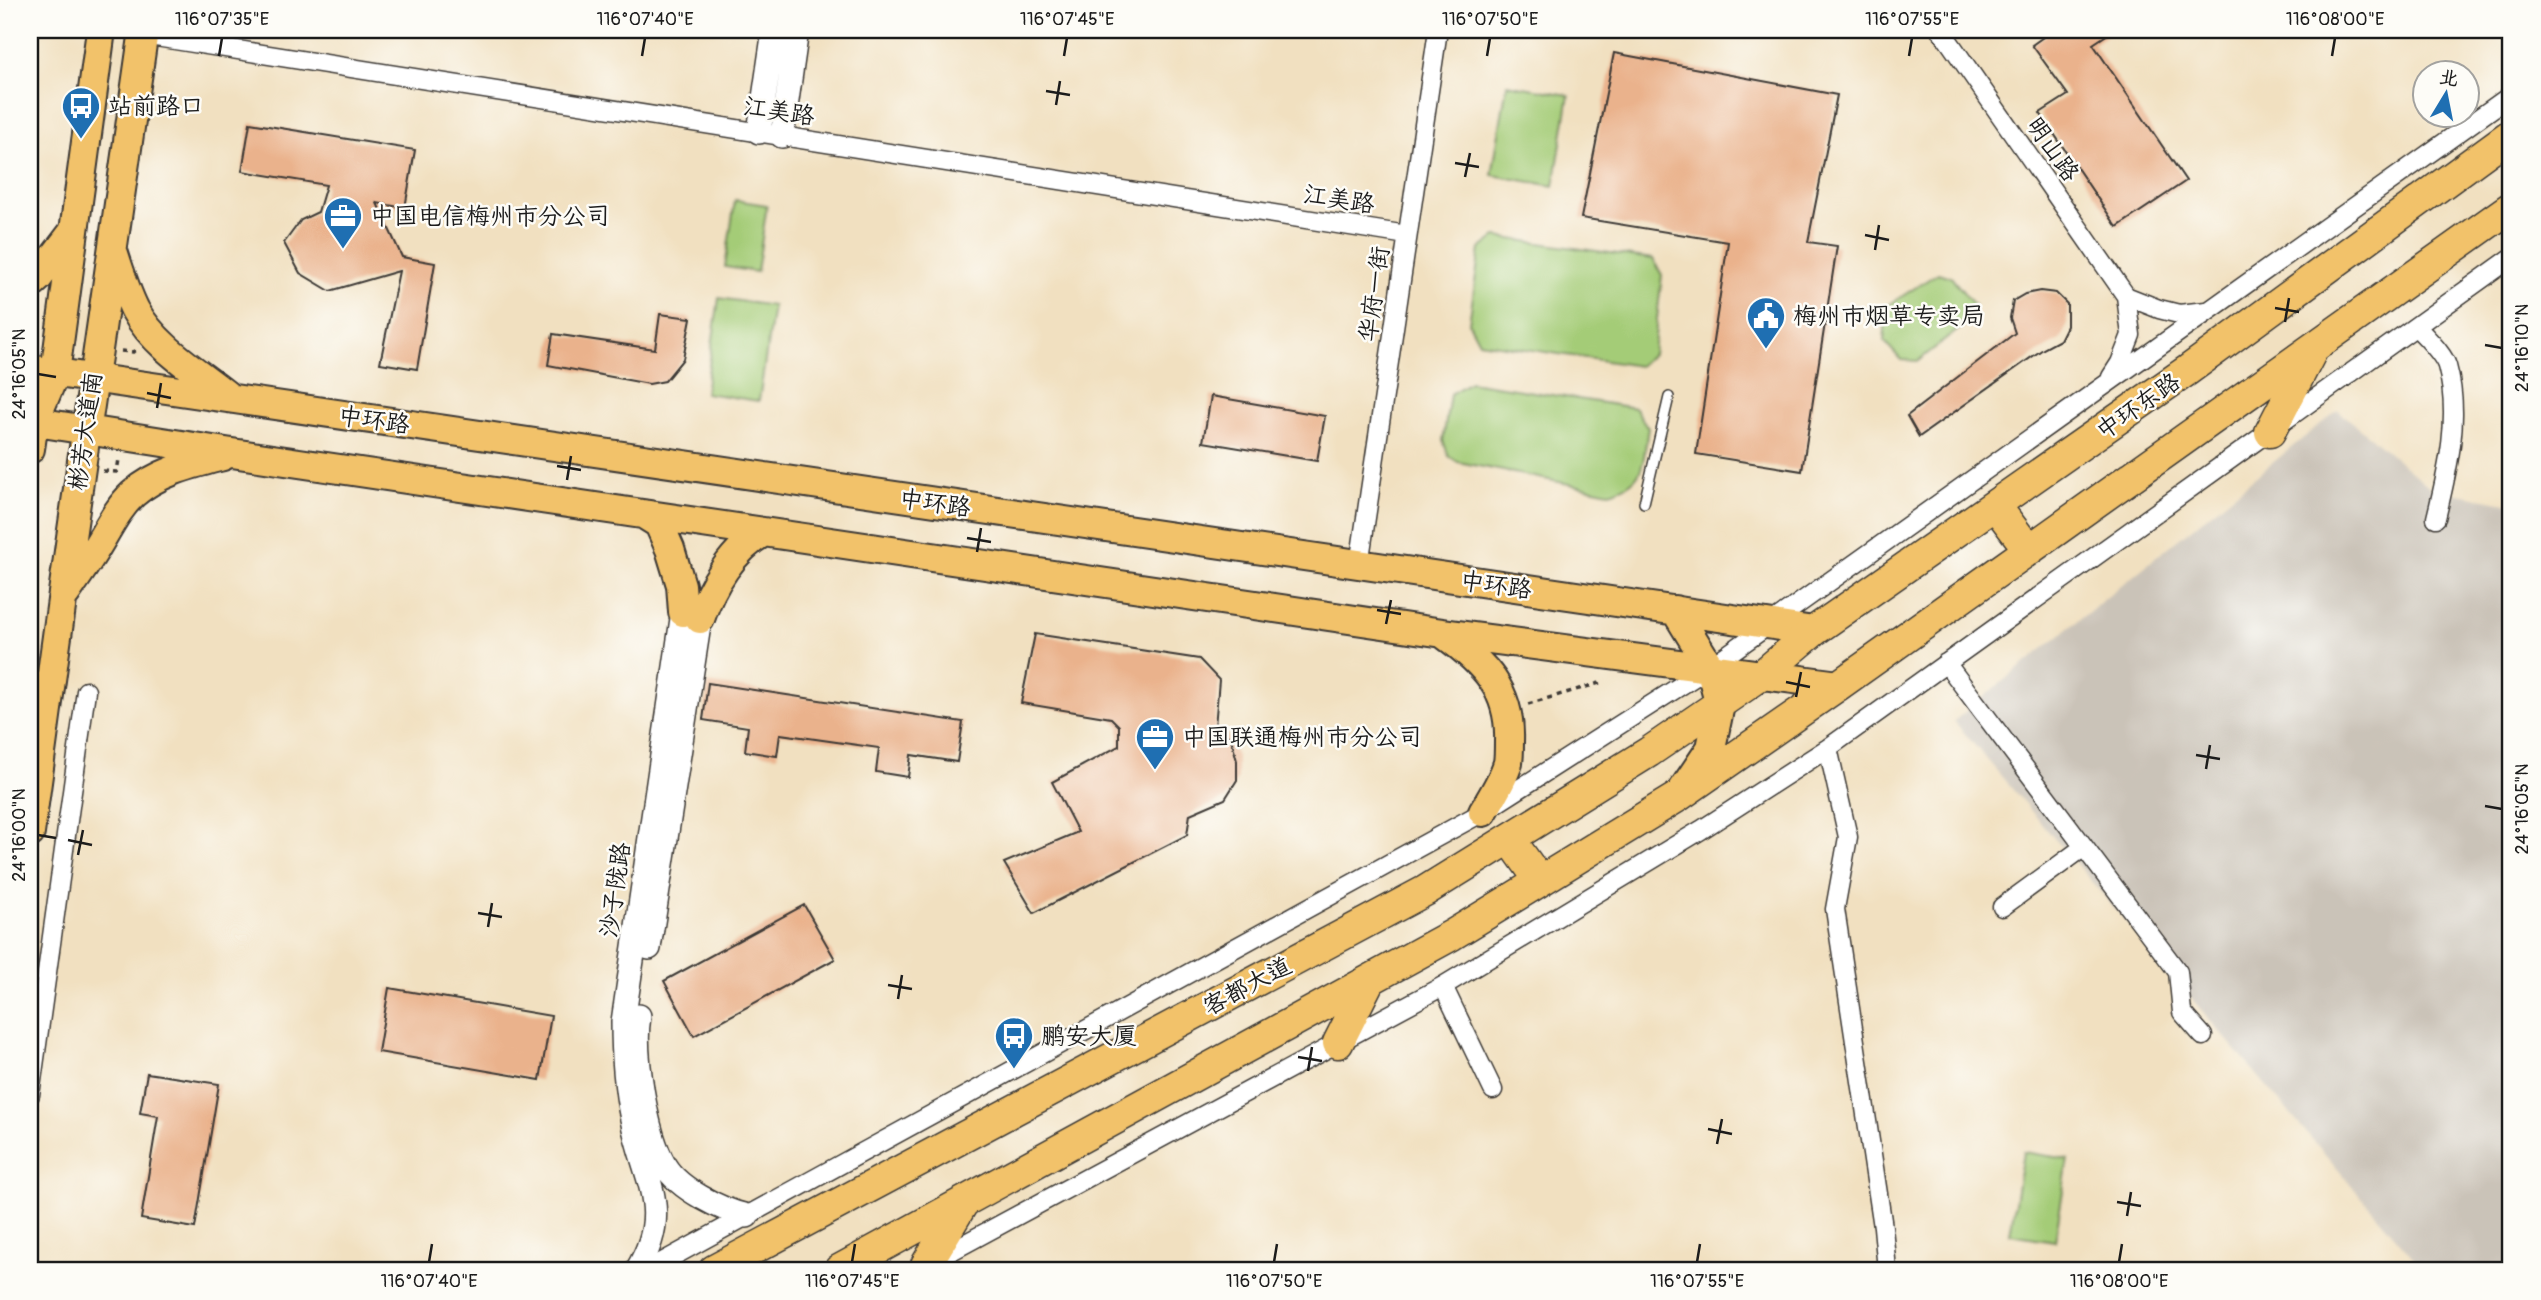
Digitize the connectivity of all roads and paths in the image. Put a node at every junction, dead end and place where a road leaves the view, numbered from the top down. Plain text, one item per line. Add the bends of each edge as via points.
1 (101, 30) edge
2 (774, 30) edge
3 (797, 30) edge
4 (1438, 30) edge
5 (1941, 30) edge
6 (143, 32) edge
7 (2511, 95) edge
8 (759, 132) junction
9 (2511, 134) edge
10 (782, 136) junction
11 (2511, 206) edge
12 (74, 230) junction
13 (1407, 235) junction
14 (113, 250) junction
15 (2511, 258) edge
16 (30, 285) edge
17 (2126, 296) junction
18 (2207, 311) junction
19 (2417, 327) junction
20 (2313, 348) junction
21 (43, 371) edge
22 (93, 379) junction
23 (2106, 384) junction
24 (1669, 397) dead end
25 (232, 400) junction
26 (31, 430) edge
27 (84, 430) junction
28 (2270, 432) junction
29 (120, 453) dead end
30 (232, 453) junction
31 (101, 471) dead end
32 (1644, 503) dead end
33 (1995, 505) junction
34 (643, 514) junction
35 (2436, 518) dead end
36 (764, 532) junction
37 (2029, 550) junction
38 (1359, 565) junction
39 (61, 599) junction
40 (1675, 610) junction
41 (692, 616) junction
42 (1769, 624) junction
43 (1814, 631) junction
44 (1443, 633) junction
45 (1946, 663) junction
46 (1710, 667) junction
47 (1763, 674) junction
48 (1603, 682) dead end
49 (1839, 685) junction
50 (86, 691) dead end
51 (1528, 704) dead end
52 (1720, 705) junction
53 (1828, 748) junction
54 (1678, 796) junction
55 (1483, 812) junction
56 (30, 833) edge
57 (1510, 839) junction
58 (2084, 847) junction
59 (1540, 881) junction
60 (2002, 907) dead end
61 (1369, 981) junction
62 (1443, 986) junction
63 (2203, 1036) dead end
64 (1338, 1043) junction
65 (1493, 1090) dead end
66 (30, 1095) edge
67 (657, 1169) junction
68 (963, 1203) junction
69 (747, 1216) junction
70 (921, 1267) edge
71 (637, 1270) edge
72 (648, 1270) edge
73 (714, 1270) edge
74 (839, 1270) edge
75 (1887, 1270) edge

1 - 12 main road, 彬芳大道南
2 - 8 street
3 - 10 street
4 - 13 street, 华府一街
5 - 17 street, 明山路
6 - 8 street, 江美路
6 - 14 main road, 彬芳大道南
7 - 18 street
8 - 10 street, 江美路
9 - 33 highway, 中环东路
10 - 13 street, 江美路
11 - 20 highway
12 - 16 main road
12 - 21 main road, 彬芳大道南
13 - 38 street, 华府一街
14 - 22 main road, 彬芳大道南
14 - 25 main road via 125,289 150,331
15 - 19 street
17 - 18 street via 2179,314
17 - 23 street via 2131,335
18 - 23 street
19 - 28 street
19 - 35 street via 2446,364 2454,419
20 - 28 highway
20 - 37 highway
21 - 22 main road, 中环路
21 - 26 main road, 彬芳大道南
22 - 25 main road, 中环路
22 - 27 main road, 彬芳大道南
23 - 42 street
24 - 32 lane
25 - 38 main road, 中环路
26 - 27 main road
27 - 30 main road
27 - 39 main road, 彬芳大道南
28 - 45 street
29 - 31 path via 117,472
30 - 34 main road
30 - 39 main road via 181,468 133,494
33 - 37 highway
33 - 43 highway, 中环东路
34 - 36 main road
34 - 41 main road via 659,524
36 - 41 main road via 748,541
36 - 44 main road
37 - 49 highway
38 - 40 main road, 中环路
39 - 56 main road, 彬芳大道南
40 - 42 main road, 中环路
40 - 46 main road
41 - 67 street, 沙子陇路 via 623,1022 623,1066 632,1123
42 - 43 main road, 中环路
42 - 46 street
43 - 47 highway, 中环东路
44 - 46 main road
44 - 55 main road via 1474,656 1506,703 1508,762
45 - 53 street
45 - 58 street
46 - 47 main road
46 - 52 main road
46 - 55 street
47 - 49 main road
47 - 52 highway, 客都大道
48 - 51 path
49 - 54 highway
50 - 66 street
52 - 54 main road via 1711,748
52 - 57 highway, 客都大道
53 - 62 street
53 - 75 street via 1848,837 1835,909
54 - 59 highway
55 - 69 street
57 - 59 highway
57 - 73 highway, 客都大道 via 1425,891
58 - 60 street
58 - 63 street via 2178,972 2182,1012
59 - 61 highway
61 - 64 highway
61 - 68 highway
62 - 64 street
62 - 65 street
64 - 70 street
67 - 69 street via 725,1211
67 - 71 street, 沙子陇路 via 649,1250
68 - 70 highway
68 - 74 highway
69 - 72 street

